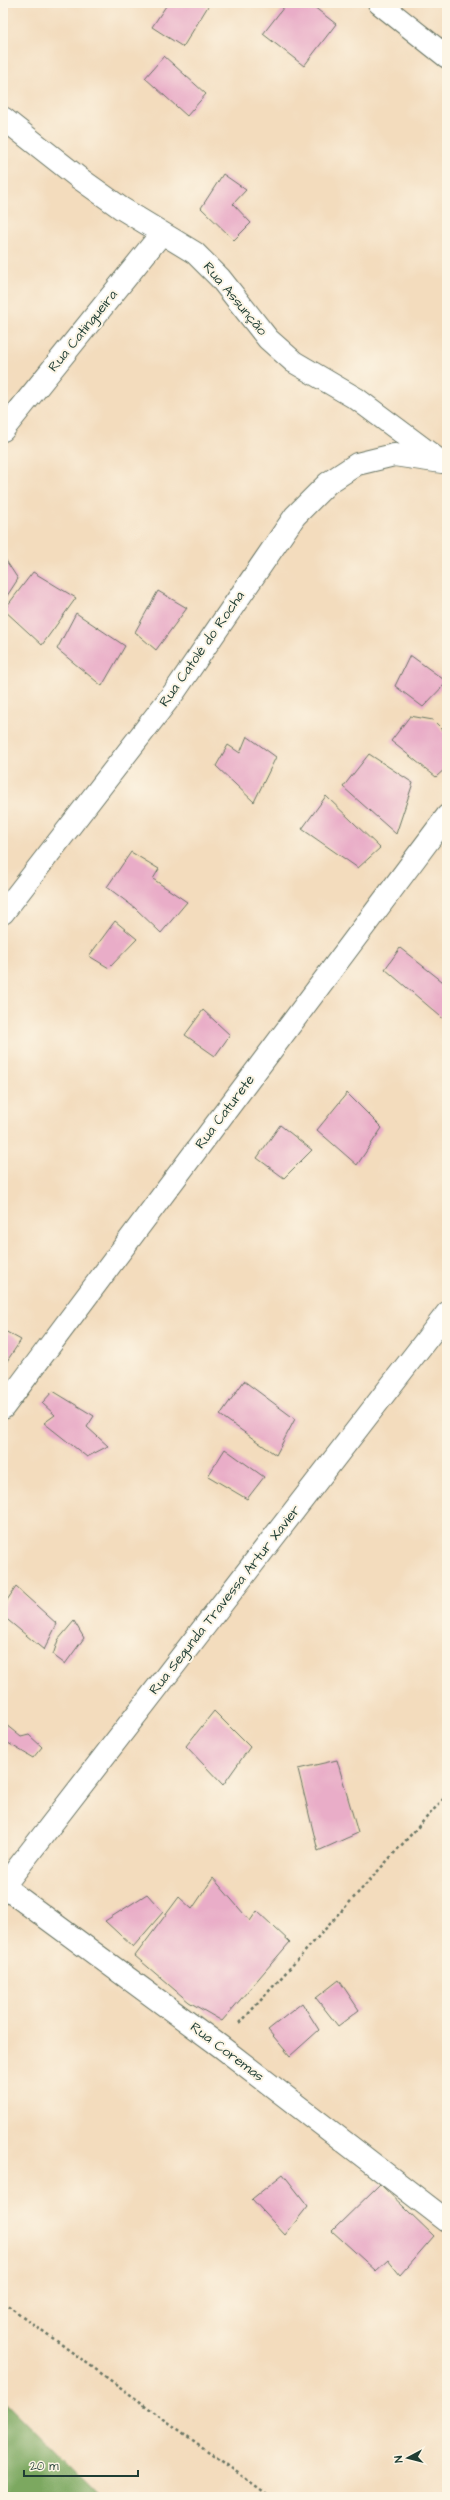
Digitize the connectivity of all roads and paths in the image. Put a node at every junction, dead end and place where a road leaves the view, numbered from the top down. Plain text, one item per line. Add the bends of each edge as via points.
1 (379, 3) edge
2 (447, 57) edge
3 (3, 118) edge
4 (162, 232) junction
5 (3, 430) edge
6 (444, 464) edge
7 (447, 816) edge
8 (3, 913) edge
9 (447, 1313) edge
10 (3, 1408) edge
11 (447, 1795) edge
12 (3, 1887) edge
13 (220, 2046) junction
14 (447, 2221) edge
15 (3, 2302) edge
16 (271, 2497) edge

1 - 2 street
3 - 4 street, Rua Assunção via 79,178 121,208
4 - 5 street, Rua Catingueira
4 - 6 street, Rua Assunção via 195,253 225,284 268,339 294,362 357,399
6 - 8 street, Rua Catolé do Rocha via 394,455 357,464 328,483 295,516 175,690
7 - 10 street, Rua Caturete
9 - 12 street, Rua Segunda Travessa Artur Xavier
11 - 13 path
12 - 13 street, Rua Coremas
13 - 14 street, Rua Coremas
15 - 16 path

